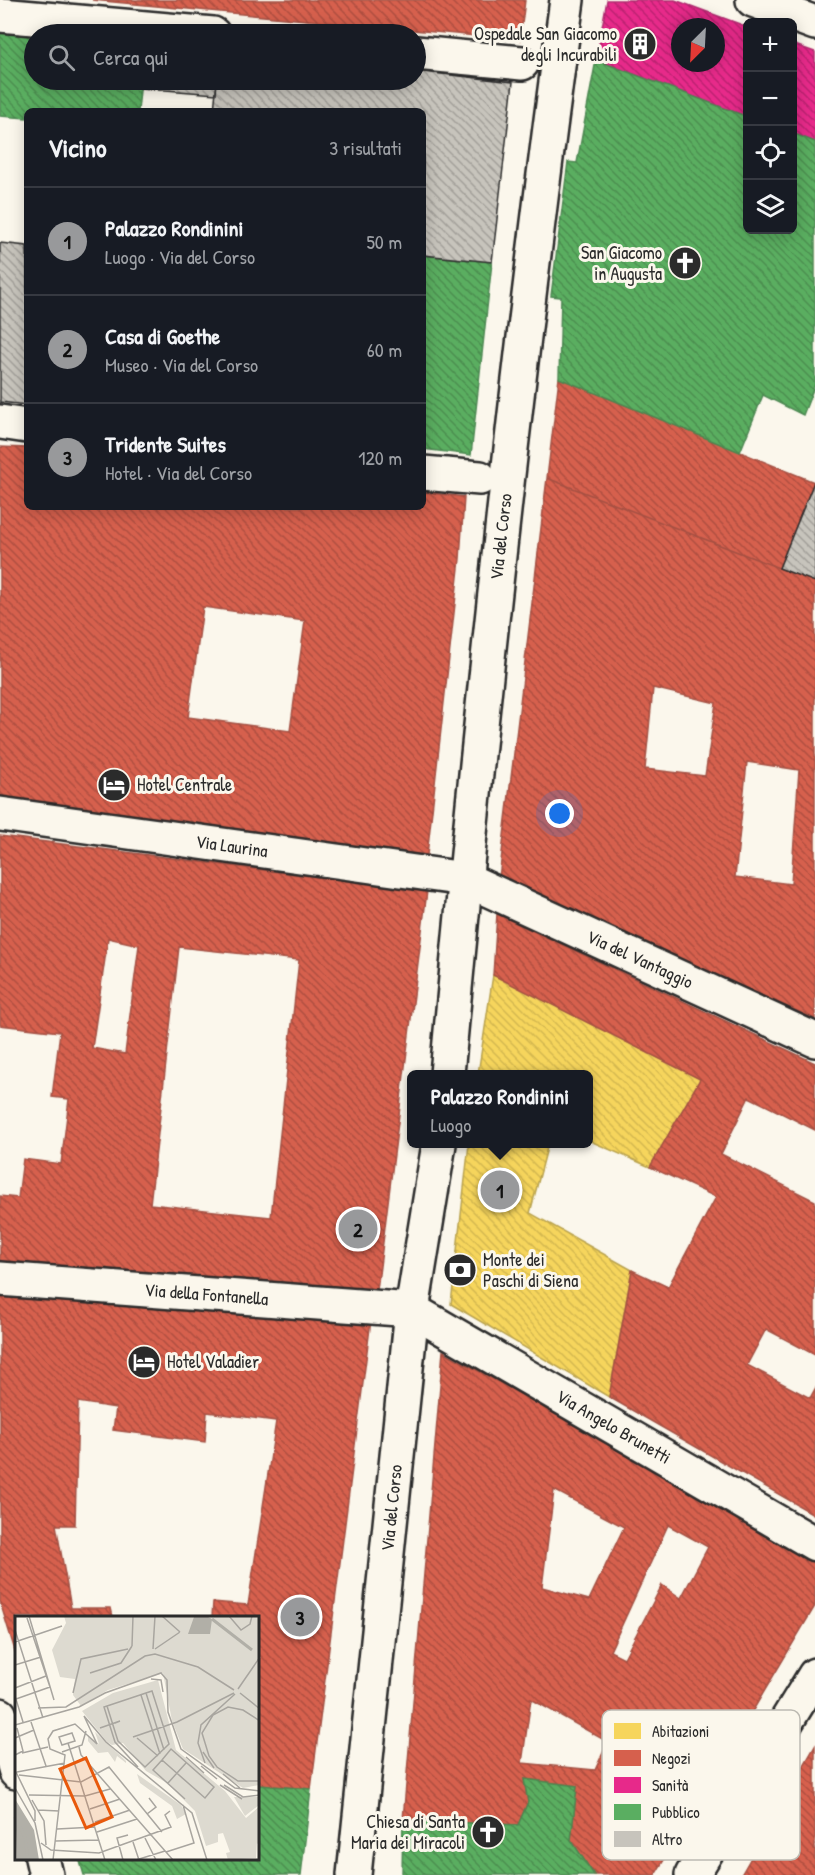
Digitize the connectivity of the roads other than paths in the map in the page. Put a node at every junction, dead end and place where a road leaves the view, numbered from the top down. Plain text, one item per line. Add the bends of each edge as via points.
1 (567, 0) edge
2 (753, 0) edge
3 (0, 15) edge
4 (815, 23) edge
5 (101, 24) edge
6 (426, 54) edge
7 (522, 63) dead end
8 (0, 422) edge
9 (24, 426) edge
10 (426, 473) edge
11 (480, 478) dead end
12 (0, 814) edge
13 (465, 879) junction
14 (815, 1041) edge
15 (447, 1070) edge
16 (438, 1148) edge
17 (0, 1279) edge
18 (412, 1310) junction
19 (815, 1544) edge
20 (815, 1675) edge
21 (793, 1710) edge
22 (0, 1715) edge
23 (15, 1768) edge
24 (42, 1860) edge
25 (701, 1860) edge
26 (46, 1875) edge
27 (354, 1875) edge
28 (692, 1875) edge

1 - 13 street, Via del Corso
2 - 4 street
3 - 5 street
6 - 7 street
8 - 9 street
10 - 11 street
12 - 13 street, Via Laurina
13 - 14 street, Via del Vantaggio
13 - 15 street, Via del Corso
16 - 18 street, Via del Corso
17 - 18 street, Via della Fontanella
18 - 19 street, Via Angelo Brunetti
18 - 27 street, Via del Corso
20 - 21 street
22 - 23 street
24 - 26 street
25 - 28 street

